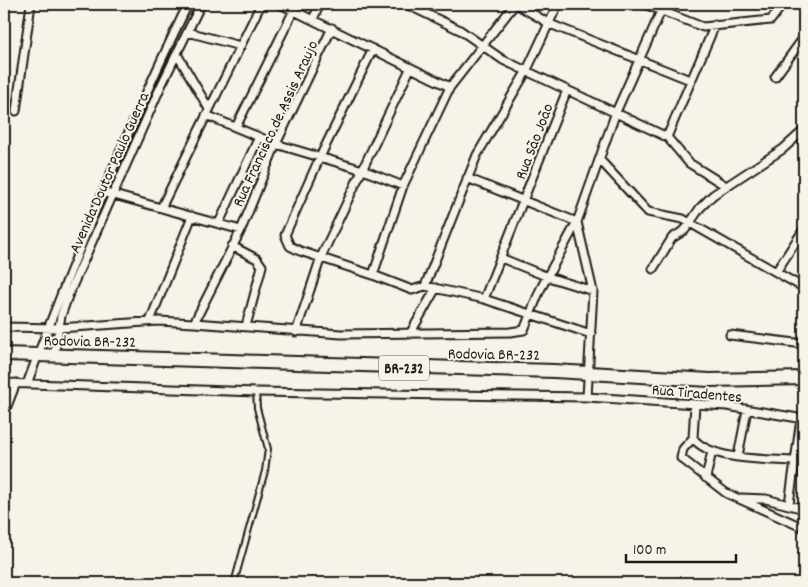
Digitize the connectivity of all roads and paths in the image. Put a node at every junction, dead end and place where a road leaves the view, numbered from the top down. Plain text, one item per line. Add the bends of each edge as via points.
1 (31, 4) edge
2 (188, 4) edge
3 (201, 4) edge
4 (261, 4) edge
5 (280, 4) edge
6 (320, 4) edge
7 (406, 4) edge
8 (516, 4) edge
9 (558, 4) edge
10 (644, 4) edge
11 (783, 4) edge
12 (798, 4) edge
13 (804, 6) edge
14 (660, 7) edge
15 (294, 10) junction
16 (313, 19) junction
17 (550, 24) junction
18 (715, 25) junction
19 (332, 28) junction
20 (188, 32) junction
21 (804, 37) edge
22 (481, 44) junction
23 (240, 46) junction
24 (372, 49) junction
25 (177, 54) junction
26 (639, 60) junction
27 (410, 68) junction
28 (526, 72) junction
29 (775, 77) dead end
30 (690, 80) junction
31 (450, 87) junction
32 (567, 90) junction
33 (16, 111) dead end
34 (207, 112) junction
35 (616, 112) junction
36 (136, 114) junction
37 (146, 119) junction
38 (236, 127) junction
39 (804, 130) edge
40 (667, 136) junction
41 (259, 137) junction
42 (276, 144) junction
43 (320, 156) junction
44 (600, 160) junction
45 (363, 170) junction
46 (468, 178) junction
47 (403, 186) junction
48 (726, 186) junction
49 (103, 192) junction
50 (114, 195) junction
51 (524, 202) junction
52 (162, 206) junction
53 (192, 216) junction
54 (219, 222) junction
55 (577, 222) junction
56 (690, 224) junction
57 (804, 229) edge
58 (241, 230) junction
59 (232, 246) junction
60 (321, 257) junction
61 (501, 258) junction
62 (652, 269) dead end
63 (776, 272) junction
64 (373, 275) junction
65 (548, 277) junction
66 (425, 286) junction
67 (436, 288) junction
68 (804, 288) edge
69 (593, 291) junction
70 (484, 299) junction
71 (530, 316) junction
72 (150, 322) junction
73 (194, 323) junction
74 (246, 326) junction
75 (4, 327) edge
76 (47, 328) junction
77 (59, 328) junction
78 (296, 332) junction
79 (410, 334) junction
80 (592, 334) junction
81 (730, 335) dead end
82 (804, 344) edge
83 (4, 354) edge
84 (37, 356) junction
85 (54, 356) junction
86 (589, 372) junction
87 (804, 378) edge
88 (4, 383) edge
89 (16, 383) junction
90 (26, 384) junction
91 (256, 392) junction
92 (587, 397) junction
93 (695, 404) junction
94 (746, 410) junction
95 (4, 414) edge
96 (802, 419) edge
97 (693, 438) junction
98 (712, 451) junction
99 (738, 456) junction
100 (794, 461) junction
101 (706, 478) junction
102 (739, 498) junction
103 (789, 504) junction
104 (804, 509) edge
105 (804, 528) edge
106 (234, 583) edge

1 - 33 street
2 - 36 street, Avenida Doutor Paulo Guerra
3 - 20 street, Avenida Doutor Paulo Guerra
4 - 23 street
5 - 15 street
6 - 16 street
7 - 22 street
8 - 17 street
8 - 22 street
9 - 17 street
10 - 14 street
11 - 18 street via 771,20
12 - 13 street
14 - 18 street via 689,23 703,27
14 - 26 street
15 - 16 street
15 - 38 street
16 - 19 street
17 - 26 street
17 - 28 street
18 - 30 street
19 - 24 street
19 - 42 street, Rua Francisco de Assis Araujo
20 - 23 street
20 - 25 street, Avenida Doutor Paulo Guerra
21 - 29 street
22 - 28 street
22 - 31 street
23 - 34 street
24 - 27 street
24 - 43 street
25 - 34 street
25 - 37 street, Avenida Doutor Paulo Guerra
26 - 30 street
26 - 35 street
27 - 31 street
27 - 45 street
28 - 32 street
28 - 46 street via 495,123
30 - 40 street
31 - 47 street
32 - 35 street
32 - 51 street, Rua São João
34 - 38 street
34 - 52 street
35 - 40 street
35 - 44 street
36 - 37 street
36 - 49 street, Avenida Doutor Paulo Guerra
37 - 50 street, Avenida Doutor Paulo Guerra
38 - 41 street
39 - 48 street via 783,149
40 - 48 street via 689,163
41 - 42 street
41 - 54 street
42 - 43 street
42 - 58 street, Rua Francisco de Assis Araujo
43 - 45 street
43 - 60 street via 285,236 290,246
44 - 55 street
44 - 56 street via 648,212 679,217
45 - 47 street
45 - 60 street
46 - 51 street
46 - 66 street
47 - 64 street
48 - 56 street via 700,208
49 - 50 street, Rua Francisco de Assis Araujo
49 - 76 street, Avenida Doutor Paulo Guerra
50 - 52 street, Rua Francisco de Assis Araujo
50 - 77 street, Avenida Doutor Paulo Guerra via 68,296
51 - 55 street
51 - 61 street, Rua São João
52 - 53 street, Rua Francisco de Assis Araujo
53 - 54 street, Rua Francisco de Assis Araujo
53 - 72 street
54 - 58 street, Rua Francisco de Assis Araujo
55 - 65 street
55 - 69 street
56 - 62 street via 672,238
56 - 63 street
57 - 63 street
58 - 59 street, Rua Francisco de Assis Araujo
59 - 73 street, Rua Francisco de Assis Araujo
59 - 74 street via 257,259 262,266
60 - 64 street
60 - 78 street
61 - 65 street
61 - 70 street, Rua São João
63 - 68 street
64 - 66 street via 412,290
65 - 69 street
65 - 71 street
66 - 67 street
67 - 70 street
67 - 79 street
69 - 80 street
70 - 71 street
71 - 79 street via 524,330 519,332
71 - 80 street
72 - 73 street
72 - 77 street
73 - 74 street
74 - 78 street
75 - 76 street
76 - 77 street
76 - 84 street, Avenida Doutor Paulo Guerra
77 - 85 street, Avenida Doutor Paulo Guerra
78 - 79 street
80 - 86 street
81 - 82 street
83 - 84 highway, Rodovia BR-232 / BR-232
84 - 85 highway, Rodovia BR-232 / BR-232
84 - 90 street, Avenida Doutor Paulo Guerra
85 - 86 highway, Rodovia BR-232 / BR-232
86 - 87 highway, Rodovia BR-232 / BR-232 via 710,380
86 - 92 street
88 - 89 street, Rua Tiradentes
89 - 90 street, Rua Tiradentes
89 - 95 street
90 - 91 street, Rua Tiradentes
91 - 92 street, Rua Tiradentes
91 - 106 lane via 268,449 265,471
92 - 93 street, Rua Tiradentes
93 - 94 street, Rua Tiradentes
93 - 97 street
94 - 96 street, Rua Tiradentes
94 - 99 street
96 - 100 street
97 - 98 street via 700,447
97 - 101 street via 683,449 682,458
98 - 99 street
98 - 101 street
99 - 100 street
100 - 103 street
101 - 102 street
102 - 103 street
102 - 105 street
103 - 104 street

